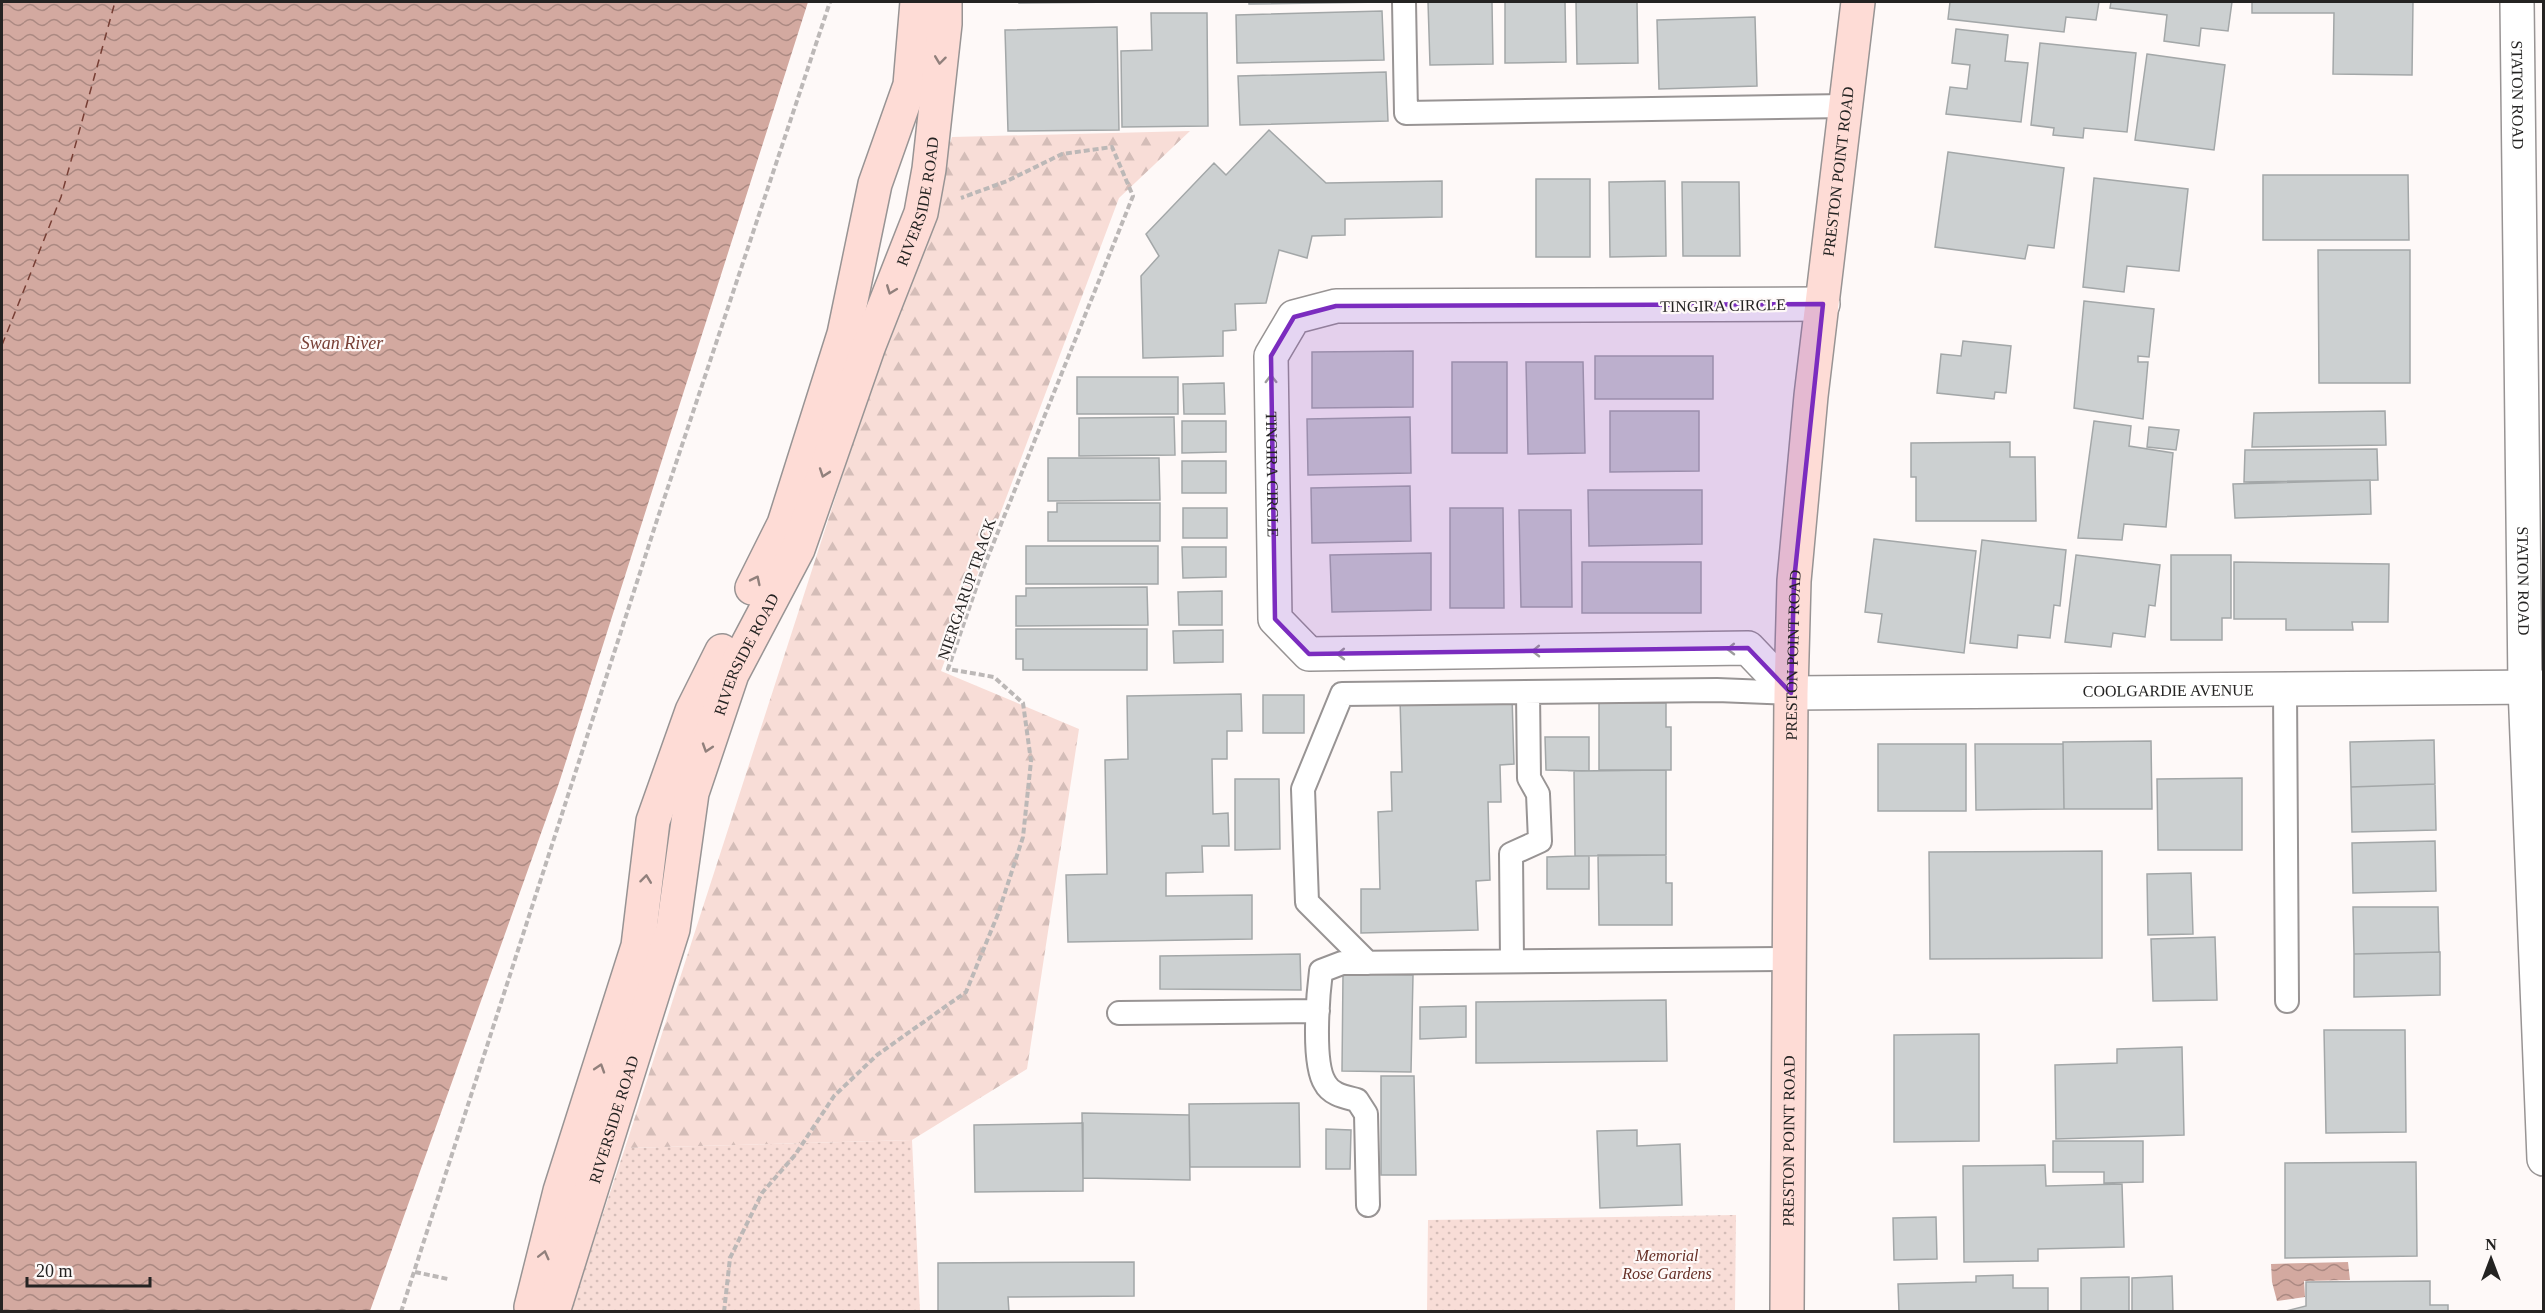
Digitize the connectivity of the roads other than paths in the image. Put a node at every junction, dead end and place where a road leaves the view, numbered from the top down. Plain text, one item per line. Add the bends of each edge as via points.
1 (917, 2) edge
2 (945, 2) edge
3 (1404, 2) edge
4 (1858, 2) edge
5 (2517, 2) edge
6 (1846, 106) junction
7 (1823, 304) junction
8 (2534, 687) edge
9 (2285, 689) junction
10 (1528, 692) junction
11 (1791, 693) junction
12 (2537, 803) edge
13 (1789, 959) junction
14 (1512, 961) junction
15 (1368, 963) junction
16 (2287, 1001) dead end
17 (1318, 1011) junction
18 (1119, 1013) dead end
19 (2544, 1159) edge
20 (1368, 1205) dead end
21 (530, 1311) edge
22 (553, 1311) edge
23 (1787, 1311) edge

21 -> 1 street, RIVERSIDE ROAD via 560,1191 639,946 653,821 692,711 784,524 844,334 868,213 910,85
2 -> 22 street, RIVERSIDE ROAD via 929,170 921,213 868,348 798,549 732,674 692,793 673,929
3 - 6 lane via 1406,113
4 - 6 street, PRESTON POINT ROAD
5 - 8 street, STATON ROAD
6 - 7 street, PRESTON POINT ROAD
7 - 11 street, PRESTON POINT ROAD via 1794,581
11 -> 7 street, TINGIRA CIRCLE via 1748,648 1310,654 1275,619 1271,356 1294,317 1336,306
8 - 9 street, COOLGARDIE AVENUE
8 - 12 street, STATON ROAD
9 - 11 street, COOLGARDIE AVENUE
9 - 16 lane
10 - 11 lane
10 - 14 lane via 1529,778 1538,794 1540,841 1511,854
10 - 15 lane via 1342,694 1303,789 1307,902
11 - 13 street, PRESTON POINT ROAD
12 - 19 street, STATON ROAD
13 - 14 lane
13 - 23 street, PRESTON POINT ROAD
14 - 15 lane
15 - 17 lane via 1342,963 1321,971
17 - 18 lane
17 - 20 lane via 1318,1059 1325,1084 1338,1095 1357,1100 1366,1114

